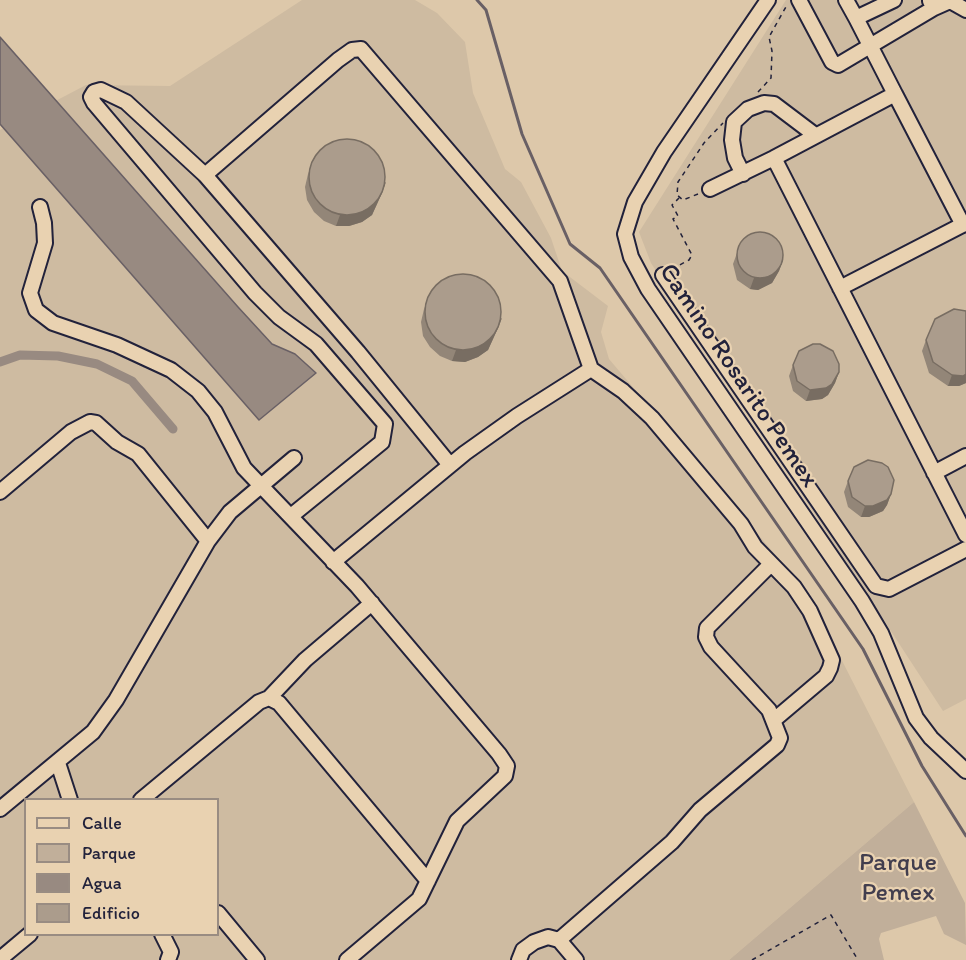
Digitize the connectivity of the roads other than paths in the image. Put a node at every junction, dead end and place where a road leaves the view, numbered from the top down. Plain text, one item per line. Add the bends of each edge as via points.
1 (799, 0) edge
2 (846, 0) edge
3 (894, 0) edge
4 (951, 0) edge
5 (763, 3) edge
6 (932, 4) edge
7 (966, 10) edge
8 (856, 18) junction
9 (870, 46) junction
10 (895, 94) junction
11 (815, 135) junction
12 (774, 158) junction
13 (743, 174) junction
14 (205, 175) junction
15 (710, 189) dead end
16 (40, 207) dead end
17 (964, 224) edge
18 (665, 278) road end
19 (840, 288) junction
20 (591, 369) junction
21 (966, 456) edge
22 (294, 459) dead end
23 (450, 465) junction
24 (934, 473) junction
25 (260, 486) junction
26 (0, 492) edge
27 (291, 516) junction
28 (966, 535) edge
29 (208, 541) junction
30 (966, 549) edge
31 (333, 562) junction
32 (771, 564) junction
33 (372, 603) junction
34 (269, 698) junction
35 (774, 720) junction
36 (58, 763) junction
37 (966, 771) edge
38 (69, 798) edge
39 (143, 798) edge
40 (0, 809) edge
41 (428, 881) junction
42 (219, 914) edge
43 (28, 936) edge
44 (163, 936) edge
45 (560, 940) junction
46 (0, 959) edge
47 (168, 960) edge
48 (257, 960) edge
49 (347, 960) edge
50 (519, 960) edge
51 (576, 960) edge

1 - 9 street via 832,62 838,65
2 - 8 street
3 - 8 street
4 - 6 street
4 - 7 street
5 - 37 street, Camino Rosarito Pemex via 664,152 635,202 625,234 648,289 867,609 916,718
6 - 9 street
8 - 9 street
9 - 10 street
10 - 11 street
10 - 17 street
11 - 12 street
11 - 13 street via 774,104 748,109 734,122 732,140
12 - 13 street
12 - 19 street
13 - 15 street
14 - 20 street via 338,60 361,49 560,281
14 - 23 street
14 - 27 street via 126,102 101,90 92,94 94,103 255,293 279,317 316,344 385,424 382,442
16 - 25 street via 45,243 30,293 36,310 53,323 117,345 182,377 214,412 238,459
17 - 19 street
18 - 30 street via 870,581 889,589
19 - 24 street
20 - 23 street
20 - 32 street via 652,418
21 - 24 street
22 - 25 street
23 - 31 street
24 - 28 street
25 - 27 street
25 - 29 street via 230,512
26 - 29 street via 71,432 96,423 138,454
27 - 31 street
29 - 36 street via 104,719
31 - 33 street
32 - 35 street via 805,601 832,660 826,676
32 - 35 street via 707,628 706,637 770,710
33 - 34 street via 305,660
33 - 41 street via 507,766 505,776 457,821
34 - 39 street via 259,702
34 - 41 street via 279,703
35 - 45 street via 780,738 777,745 700,810 672,842
36 - 38 street
36 - 40 street
41 - 49 street via 419,899
42 - 48 street
43 - 46 street
44 - 47 street via 171,952
45 - 50 street via 548,937 534,942 522,950
45 - 51 street

